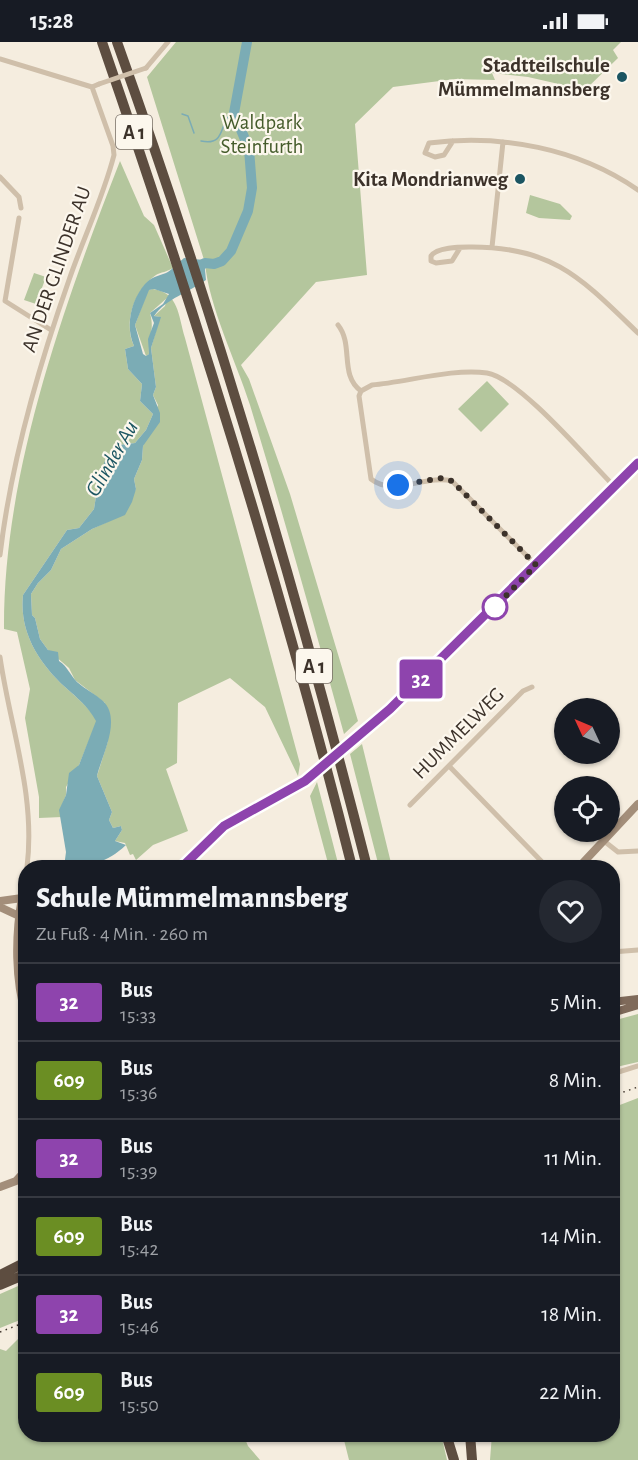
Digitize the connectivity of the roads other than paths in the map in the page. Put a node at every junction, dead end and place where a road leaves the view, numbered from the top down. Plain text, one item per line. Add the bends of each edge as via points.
1 (102, 42) edge
2 (117, 42) edge
3 (168, 42) edge
4 (0, 59) edge
5 (92, 87) junction
6 (453, 141) junction
7 (503, 142) junction
8 (0, 177) edge
9 (638, 190) edge
10 (21, 208) dead end
11 (19, 218) dead end
12 (492, 247) junction
13 (460, 248) junction
14 (5, 301) junction
15 (0, 306) edge
16 (338, 325) dead end
17 (51, 330) junction
18 (638, 333) edge
19 (361, 391) junction
20 (638, 463) edge
21 (614, 486) junction
22 (3, 515) edge
23 (0, 555) edge
24 (536, 565) junction
25 (0, 657) edge
26 (532, 687) dead end
27 (449, 766) junction
28 (410, 804) dead end
29 (638, 804) edge
30 (620, 824) edge
31 (603, 842) edge
32 (605, 842) edge
33 (638, 851) edge
34 (27, 860) edge
35 (189, 860) edge
36 (350, 860) edge
37 (365, 860) edge
38 (540, 860) edge
39 (586, 860) edge
40 (18, 899) edge
41 (0, 901) edge
42 (0, 907) edge
43 (18, 916) edge
44 (638, 950) edge
45 (620, 951) edge
46 (638, 999) edge
47 (620, 1001) edge
48 (638, 1005) edge
49 (620, 1011) edge
50 (638, 1066) edge
51 (620, 1072) edge
52 (18, 1179) edge
53 (0, 1187) edge
54 (18, 1266) edge
55 (0, 1275) edge
56 (18, 1278) edge
57 (0, 1286) edge
58 (449, 1442) edge
59 (455, 1442) edge
60 (471, 1442) edge
61 (456, 1460) edge
62 (472, 1460) edge

1 - 36 highway, A 1 via 165,222 260,529
2 - 37 highway, A 1 via 206,302 271,516
3 - 5 street, bridge via 146,68
4 - 5 street
5 - 17 street, AN DER GLINDER AU via 114,155
6 - 6 street via 429,143 425,153 444,155
6 - 7 street
7 - 9 street via 550,150 586,162
7 - 12 street
8 - 10 street via 19,196
11 - 14 street
12 - 13 street
12 - 18 street via 528,253 583,281
13 - 13 street via 433,252 431,261 452,261
14 - 15 street
14 - 17 street
16 - 19 street via 344,332 349,378
17 - 22 street, AN DER GLINDER AU
19 - 21 street via 372,386 471,372 498,376 533,404
19 - 24 street via 371,479 390,486 443,478 452,481
20 - 21 street
21 - 24 street
22 - 23 street, AN DER GLINDER AU
24 - 35 street, bridge via 355,739 290,791 224,826
25 - 34 street via 28,801
26 - 27 street, HUMMELWEG via 523,691
27 - 28 street, HUMMELWEG
27 - 38 street
29 - 30 street
31 - 39 street
32 - 33 street via 618,852
40 - 41 street
42 - 43 street
44 - 45 street
46 - 47 main road
48 - 49 main road
50 - 51 street
52 - 53 street
54 - 55 highway
56 - 57 highway
58 - 61 highway
59 - 61 highway
60 - 62 highway

